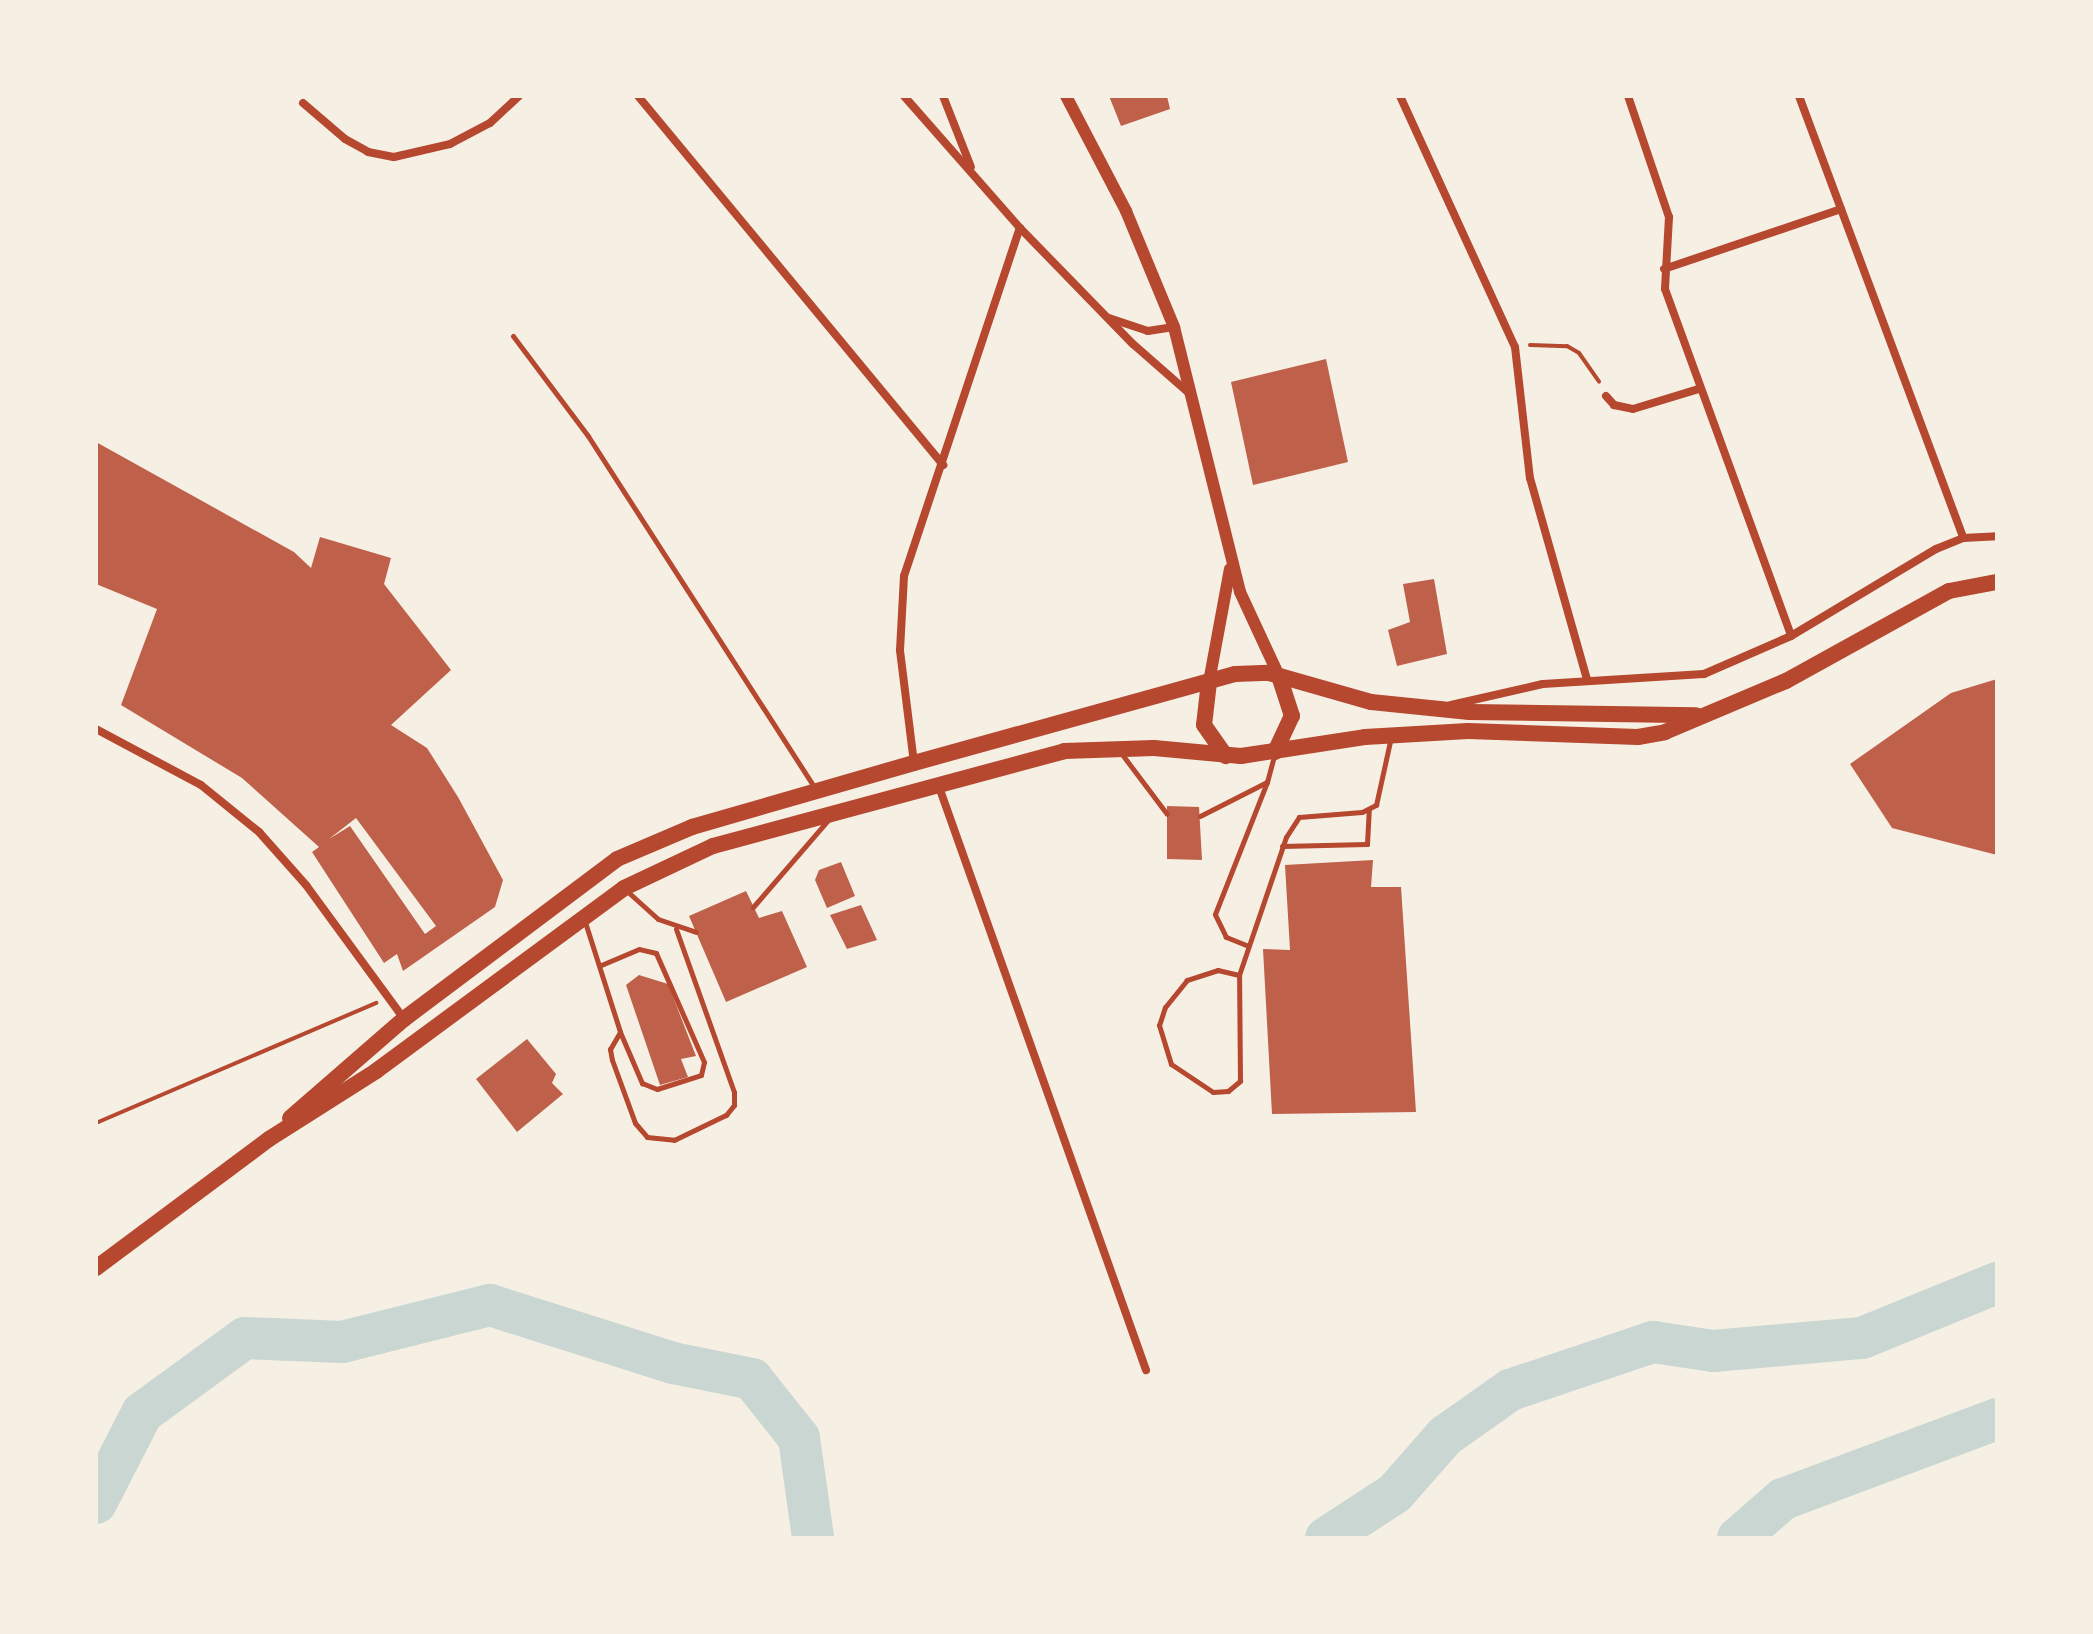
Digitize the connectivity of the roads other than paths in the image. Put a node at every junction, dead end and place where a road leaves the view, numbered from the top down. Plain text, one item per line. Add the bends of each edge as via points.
1 (519, 96) edge
2 (638, 96) edge
3 (904, 96) edge
4 (943, 96) edge
5 (1066, 96) edge
6 (1400, 96) edge
7 (1628, 96) edge
8 (1799, 96) edge
9 (303, 103) dead end
10 (973, 171) junction
11 (1841, 209) junction
12 (1020, 228) junction
13 (1664, 269) junction
14 (1109, 317) junction
15 (1174, 327) junction
16 (513, 336) dead end
17 (1699, 389) junction
18 (1606, 396) road end
19 (1194, 397) junction
20 (943, 465) junction
21 (1997, 536) edge
22 (1963, 538) junction
23 (1232, 558) junction
24 (1997, 582) edge
25 (1791, 636) junction
26 (1279, 676) junction
27 (1587, 679) junction
28 (1209, 682) junction
29 (1436, 708) junction
30 (1702, 715) junction
31 (96, 729) edge
32 (1391, 734) junction
33 (1119, 749) junction
34 (1275, 752) junction
35 (1226, 756) junction
36 (914, 763) junction
37 (1267, 782) junction
38 (938, 783) junction
39 (817, 790) junction
40 (1369, 810) junction
41 (834, 812) junction
42 (1167, 814) dead end
43 (1200, 816) dead end
44 (1282, 846) junction
45 (624, 888) junction
46 (753, 907) dead end
47 (584, 917) junction
48 (676, 929) junction
49 (696, 932) dead end
50 (1246, 945) junction
51 (599, 966) junction
52 (1239, 975) junction
53 (404, 1019) junction
54 (620, 1032) junction
55 (269, 1139) junction
56 (96, 1268) edge
57 (1146, 1370) dead end

1 - 9 street via 490,123 450,144 394,157 368,152 345,139
2 - 20 street
3 - 10 street
4 - 10 street
5 - 15 street via 1126,211
6 - 27 street via 1515,347 1530,478
7 - 13 street via 1669,217
8 - 11 street
10 - 12 street
11 - 13 street
11 - 22 street
12 - 14 street
12 - 20 street
13 - 17 street via 1665,289
14 - 15 street via 1148,331
14 - 19 street
15 - 19 street
16 - 39 lane via 588,436
17 - 18 street via 1633,409 1614,405
17 - 25 street
19 - 23 street
20 - 36 street via 904,576 900,650
21 - 22 street
22 - 25 street via 1901,567
23 - 26 street via 1253,626
23 - 28 street
24 - 30 main road via 1949,591 1786,681
25 - 27 street via 1704,674
26 - 28 main road via 1235,674
26 - 29 main road via 1337,696
26 - 34 main road via 1292,716
27 - 29 street
28 - 35 main road via 1204,725
28 - 36 main road
29 - 30 main road
30 - 32 main road via 1638,737
31 - 53 street via 201,785 259,832 306,885
32 - 34 main road
32 - 40 lane via 1381,796
33 - 35 main road
33 - 38 main road via 1064,751
33 - 42 lane
34 - 35 main road
34 - 37 lane
36 - 39 main road
37 - 43 lane via 1249,796
37 - 50 lane via 1215,914 1226,937
38 - 41 main road
38 - 57 street
39 - 53 main road via 692,827 617,859
40 - 44 lane via 1299,817
40 - 44 lane via 1367,844
41 - 45 main road via 713,846
41 - 46 lane
44 - 50 lane
45 - 47 main road
45 - 48 lane
47 - 51 lane
47 - 55 main road via 376,1071
48 - 49 lane
48 - 54 lane via 734,1092 734,1105 726,1115 674,1140 647,1137 635,1123 612,1060 610,1049
50 - 52 lane
51 - 54 lane
51 - 54 lane via 639,949 656,953 704,1070 683,1084 649,1088 637,1076
52 - 52 lane via 1218,970 1187,980 1165,1007 1159,1025 1171,1064 1213,1092 1228,1091 1240,1081
53 - 55 main road
55 - 56 main road

